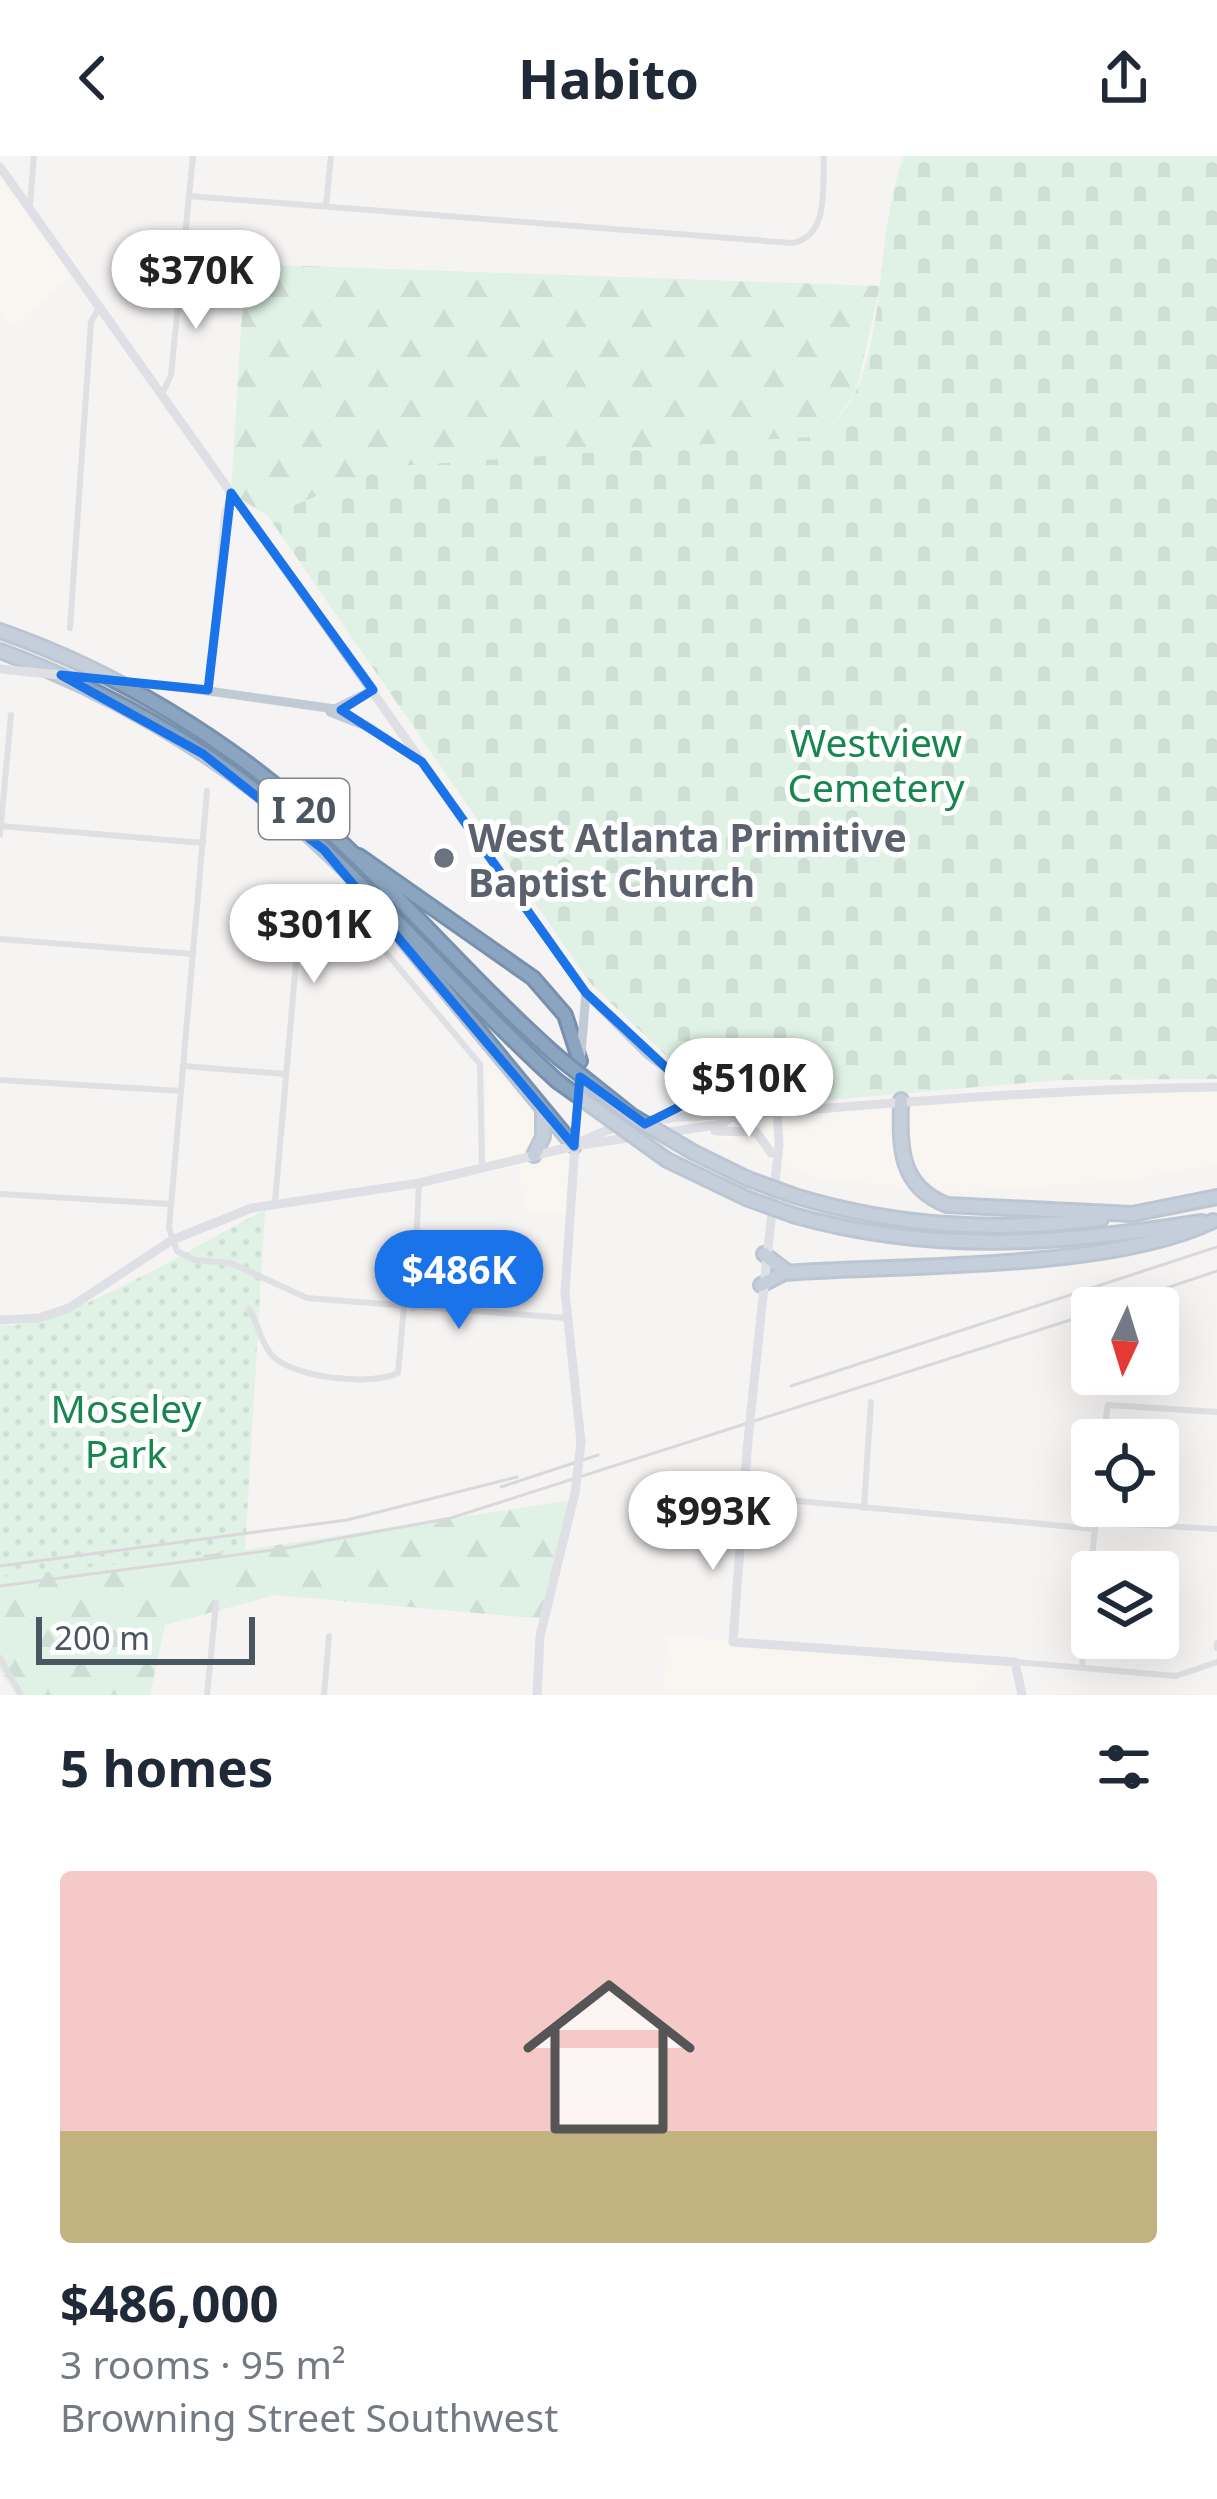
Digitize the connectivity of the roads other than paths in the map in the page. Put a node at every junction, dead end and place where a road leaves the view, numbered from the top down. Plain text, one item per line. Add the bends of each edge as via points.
1 (34, 156) edge
2 (193, 156) edge
3 (331, 156) edge
4 (824, 156) edge
5 (0, 167) edge
6 (189, 196) junction
7 (326, 206) junction
8 (30, 208) junction
9 (100, 306) junction
10 (162, 394) junction
11 (231, 493) junction
12 (70, 628) dead end
13 (0, 632) edge
14 (0, 651) edge
15 (0, 669) edge
16 (209, 689) junction
17 (374, 690) junction
18 (320, 707) junction
19 (11, 715) dead end
20 (397, 727) junction
21 (386, 737) junction
22 (422, 763) junction
23 (207, 790) dead end
24 (1, 826) edge
25 (0, 836) edge
26 (203, 843) junction
27 (351, 852) junction
28 (387, 915) junction
29 (0, 939) edge
30 (193, 954) junction
31 (586, 993) junction
32 (580, 1061) junction
33 (183, 1066) junction
34 (672, 1073) junction
35 (285, 1074) junction
36 (0, 1080) edge
37 (1217, 1087) edge
38 (181, 1091) junction
39 (901, 1100) junction
40 (578, 1109) junction
41 (543, 1110) junction
42 (777, 1112) junction
43 (733, 1115) junction
44 (668, 1119) junction
45 (608, 1132) junction
46 (757, 1133) junction
47 (574, 1146) junction
48 (771, 1153) junction
49 (534, 1155) junction
50 (482, 1167) junction
51 (773, 1171) junction
52 (419, 1183) junction
53 (0, 1194) edge
54 (1217, 1197) edge
55 (275, 1202) junction
56 (171, 1204) junction
57 (1132, 1214) junction
58 (1215, 1220) edge
59 (172, 1240) junction
60 (764, 1254) junction
61 (791, 1273) junction
62 (761, 1285) junction
63 (409, 1307) junction
64 (249, 1309) dead end
65 (566, 1318) junction
66 (0, 1319) edge
67 (871, 1402) dead end
68 (1217, 1412) edge
69 (1103, 1419) edge
70 (742, 1496) junction
71 (864, 1508) junction
72 (1071, 1524) edge
73 (1095, 1527) edge
74 (1136, 1527) edge
75 (1217, 1529) edge
76 (216, 1603) dead end
77 (329, 1636) dead end
78 (0, 1658) edge
79 (1015, 1662) junction
80 (1217, 1662) edge
81 (1082, 1666) junction
82 (21, 1695) edge
83 (207, 1695) edge
84 (324, 1695) edge
85 (537, 1695) edge
86 (1022, 1695) edge

1 - 8 street
2 - 6 street
3 - 7 street
4 - 7 street via 813,234 792,243
5 - 8 main road
6 - 7 street
6 - 10 street via 171,375
8 - 9 main road
9 - 10 main road
9 - 12 street via 91,322
10 - 11 main road
11 - 16 street
11 - 17 main road
13 - 27 highway, I 20 via 106,676 202,732
14 - 28 highway, I 20 via 90,689 213,761 290,819
15 - 16 main road, bridge
16 - 18 main road
17 - 18 main road via 344,706
17 - 20 main road
18 - 21 main road
19 - 24 street
20 - 21 main road
20 - 22 main road
21 - 22 main road
22 - 31 main road
23 - 26 street
24 - 25 street
24 - 26 street
26 - 30 street
27 - 32 highway via 541,985 565,1015
27 - 57 highway, I 20, bridge via 558,1057 632,1116 748,1179 870,1216 959,1227
28 - 41 highway
28 - 58 highway, I 20, bridge via 557,1081 667,1160 746,1198 901,1240 979,1246
29 - 30 street
30 - 33 street
31 - 32 main road
31 - 34 main road
32 - 40 main road
33 - 35 street
33 - 38 street
34 - 42 main road
34 - 43 main road
34 - 44 main road via 684,1099
35 - 50 street via 302,894 322,886 471,1048 482,1072
35 - 55 street
36 - 38 street
37 - 39 main road
38 - 56 street
39 - 42 main road
39 - 57 highway via 901,1156 916,1184 940,1202
40 - 45 main road via 586,1124
40 - 47 main road
41 - 47 highway
41 - 49 highway
42 - 43 main road
42 - 48 main road
42 - 51 main road
43 - 44 main road
43 - 46 main road
43 - 47 main road via 723,1124
44 - 45 main road
45 - 47 main road
46 - 47 main road via 712,1131 593,1152
46 - 48 main road
47 - 49 main road
47 - 65 main road
48 - 51 main road
49 - 50 main road
50 - 52 main road
51 - 60 main road
52 - 55 main road
52 - 63 street
53 - 56 street
54 - 57 highway, I 20
55 - 59 main road
56 - 59 street
58 - 61 highway via 1184,1235 1101,1250
59 - 63 street via 187,1259 231,1263 307,1298
59 - 66 main road via 68,1308
60 - 61 highway
60 - 62 main road
61 - 62 highway
62 - 70 main road, bridge
63 - 64 street via 398,1372 378,1378 280,1363
63 - 65 street
65 - 85 main road, bridge via 581,1442 540,1636
67 - 71 street
68 - 69 street via 1112,1405
70 - 71 street
70 - 79 main road via 733,1642
71 - 72 street
73 - 81 street
74 - 75 street
76 - 83 street
77 - 84 street
78 - 82 street
79 - 81 street
79 - 86 main road
80 - 81 street via 1176,1676

